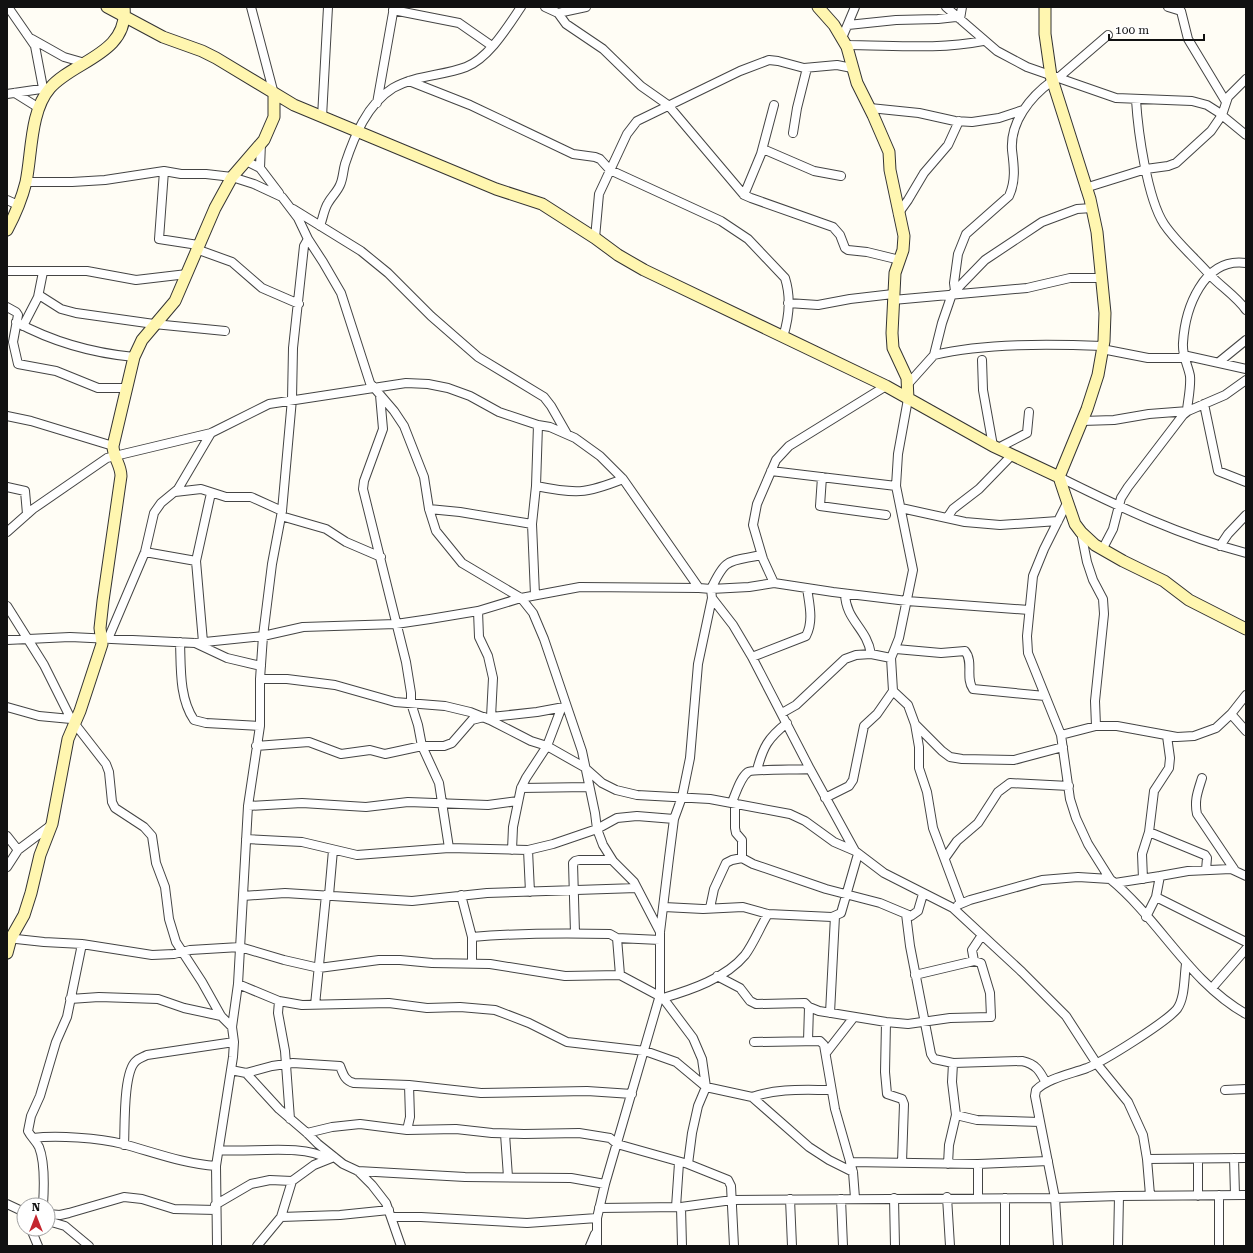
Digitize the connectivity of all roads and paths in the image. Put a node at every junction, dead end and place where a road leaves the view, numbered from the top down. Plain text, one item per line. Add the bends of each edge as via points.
1 (8, 7) edge
2 (107, 7) edge
3 (251, 7) edge
4 (328, 7) edge
5 (522, 7) edge
6 (544, 7) edge
7 (586, 7) edge
8 (818, 7) edge
9 (855, 7) edge
10 (946, 7) edge
11 (962, 7) edge
12 (1045, 7) edge
13 (1168, 7) edge
14 (394, 8) edge
15 (124, 12) edge
16 (558, 13) junction
17 (958, 18) junction
18 (848, 25) junction
19 (1108, 35) dead end
20 (31, 38) junction
21 (844, 41) junction
22 (983, 41) junction
23 (492, 46) junction
24 (85, 63) junction
25 (807, 68) junction
26 (852, 68) junction
27 (1054, 78) junction
28 (1246, 79) edge
29 (410, 81) junction
30 (47, 88) junction
31 (11, 93) edge
32 (274, 94) junction
33 (1136, 100) junction
34 (1226, 102) junction
35 (376, 103) junction
36 (668, 105) junction
37 (774, 105) dead end
38 (39, 108) junction
39 (870, 108) junction
40 (1023, 110) junction
41 (1222, 115) junction
42 (322, 117) junction
43 (959, 121) junction
44 (358, 132) junction
45 (793, 133) dead end
46 (1246, 135) edge
47 (261, 142) junction
48 (763, 149) junction
49 (246, 161) junction
50 (260, 168) junction
51 (1146, 169) junction
52 (610, 170) junction
53 (164, 171) junction
54 (841, 176) dead end
55 (232, 177) junction
56 (26, 182) junction
57 (1085, 188) junction
58 (744, 195) junction
59 (282, 197) junction
60 (7, 200) edge
61 (18, 205) junction
62 (291, 208) junction
63 (1092, 208) junction
64 (898, 214) junction
65 (320, 226) junction
66 (7, 230) edge
67 (595, 238) junction
68 (308, 239) junction
69 (197, 247) junction
70 (900, 260) junction
71 (1246, 263) edge
72 (7, 271) edge
73 (42, 272) junction
74 (187, 274) junction
75 (1209, 274) junction
76 (1101, 278) junction
77 (954, 293) junction
78 (39, 295) junction
79 (893, 297) junction
80 (788, 303) junction
81 (299, 304) junction
82 (7, 307) edge
83 (1246, 310) edge
84 (19, 324) junction
85 (154, 324) junction
86 (225, 331) dead end
87 (783, 337) junction
88 (1246, 340) edge
89 (10, 342) edge
90 (1103, 347) junction
91 (934, 355) junction
92 (1184, 356) junction
93 (134, 357) junction
94 (982, 360) dead end
95 (1219, 362) junction
96 (1246, 369) edge
97 (1246, 380) edge
98 (908, 384) junction
99 (886, 386) junction
100 (126, 388) junction
101 (378, 392) junction
102 (292, 399) junction
103 (908, 399) junction
104 (1204, 404) junction
105 (1188, 411) junction
106 (1029, 412) dead end
107 (7, 416) edge
108 (558, 417) junction
109 (1082, 421) junction
110 (538, 426) junction
111 (550, 427) junction
112 (211, 433) junction
113 (567, 434) junction
114 (996, 447) junction
115 (114, 451) junction
116 (1012, 455) junction
117 (771, 471) junction
118 (822, 477) junction
119 (1059, 477) junction
120 (623, 479) junction
121 (1246, 482) edge
122 (536, 486) junction
123 (896, 486) junction
124 (7, 487) edge
125 (175, 492) junction
126 (211, 493) junction
127 (1068, 503) junction
128 (1120, 507) junction
129 (901, 508) junction
130 (429, 509) junction
131 (27, 514) junction
132 (282, 514) junction
133 (886, 515) dead end
134 (1246, 515) edge
135 (947, 518) junction
136 (1058, 521) junction
137 (532, 524) junction
138 (7, 532) edge
139 (1081, 532) junction
140 (1220, 546) junction
141 (1102, 550) junction
142 (145, 552) junction
143 (1246, 553) edge
144 (761, 555) junction
145 (381, 557) junction
146 (196, 561) junction
147 (774, 582) junction
148 (699, 588) junction
149 (807, 588) junction
150 (711, 594) junction
151 (845, 594) junction
152 (535, 595) junction
153 (521, 598) junction
154 (907, 601) junction
155 (7, 606) edge
156 (1029, 610) junction
157 (478, 611) junction
158 (396, 624) junction
159 (1246, 629) edge
160 (263, 636) junction
161 (28, 639) junction
162 (105, 639) junction
163 (7, 640) edge
164 (180, 642) junction
165 (199, 643) junction
166 (896, 649) junction
167 (871, 654) junction
168 (752, 657) junction
169 (891, 658) junction
170 (261, 666) junction
171 (260, 679) junction
172 (894, 691) junction
173 (1246, 695) edge
174 (1045, 696) junction
175 (411, 703) junction
176 (7, 707) edge
177 (563, 707) junction
178 (782, 713) junction
179 (1230, 714) junction
180 (488, 718) junction
181 (73, 722) junction
182 (787, 723) junction
183 (915, 724) junction
184 (260, 726) junction
185 (1096, 726) junction
186 (1246, 731) edge
187 (1061, 735) junction
188 (1166, 736) junction
189 (256, 746) junction
190 (422, 746) junction
191 (547, 746) junction
192 (1063, 746) junction
193 (584, 767) junction
194 (810, 769) junction
195 (757, 770) junction
196 (1202, 778) dead end
197 (1069, 786) junction
198 (589, 787) junction
199 (521, 788) junction
200 (682, 797) junction
201 (825, 798) junction
202 (518, 801) junction
203 (442, 802) junction
204 (734, 802) junction
205 (248, 806) junction
206 (674, 819) junction
207 (52, 824) junction
208 (597, 829) junction
209 (1148, 832) junction
210 (7, 836) edge
211 (246, 838) junction
212 (449, 848) junction
213 (18, 850) junction
214 (333, 850) junction
215 (512, 850) junction
216 (528, 850) junction
217 (857, 853) junction
218 (742, 858) junction
219 (944, 858) junction
220 (612, 860) junction
221 (7, 867) edge
222 (1234, 869) junction
223 (1206, 870) junction
224 (1160, 876) junction
225 (1246, 876) edge
226 (1143, 879) junction
227 (1113, 881) junction
228 (637, 888) junction
229 (575, 890) junction
230 (530, 892) junction
231 (923, 894) junction
232 (328, 895) junction
233 (461, 895) junction
234 (846, 895) junction
235 (242, 896) junction
236 (1156, 897) junction
237 (961, 903) junction
238 (664, 907) junction
239 (710, 908) junction
240 (953, 908) junction
241 (768, 914) junction
242 (906, 914) junction
243 (835, 916) junction
244 (1146, 917) junction
245 (575, 933) junction
246 (982, 935) junction
247 (660, 936) junction
248 (472, 937) junction
249 (9, 938) edge
250 (617, 938) junction
251 (1246, 942) edge
252 (82, 944) junction
253 (240, 948) junction
254 (1246, 949) edge
255 (182, 951) junction
256 (7, 953) edge
257 (974, 961) junction
258 (472, 963) junction
259 (1186, 964) junction
260 (319, 968) junction
261 (620, 975) junction
262 (915, 975) junction
263 (717, 976) junction
264 (238, 984) junction
265 (1212, 988) junction
266 (662, 996) junction
267 (70, 999) junction
268 (279, 1001) junction
269 (315, 1005) junction
270 (809, 1007) junction
271 (830, 1013) junction
272 (1246, 1014) edge
273 (221, 1016) junction
274 (854, 1017) junction
275 (886, 1022) junction
276 (925, 1023) junction
277 (232, 1027) junction
278 (808, 1041) junction
279 (234, 1042) junction
280 (754, 1042) dead end
281 (645, 1050) junction
282 (826, 1052) junction
283 (285, 1063) junction
284 (953, 1063) junction
285 (1097, 1064) junction
286 (231, 1070) junction
287 (246, 1073) junction
288 (1046, 1083) junction
289 (409, 1085) junction
290 (706, 1087) junction
291 (830, 1090) junction
292 (1225, 1090) dead end
293 (1246, 1090) edge
294 (632, 1094) junction
295 (752, 1097) junction
296 (956, 1115) junction
297 (290, 1118) junction
298 (1040, 1122) junction
299 (407, 1130) junction
300 (308, 1133) junction
301 (505, 1134) junction
302 (33, 1138) junction
303 (617, 1144) junction
304 (124, 1145) junction
305 (219, 1150) junction
306 (331, 1158) junction
307 (1234, 1158) junction
308 (1246, 1158) edge
309 (1148, 1159) junction
310 (1198, 1159) junction
311 (1048, 1161) junction
312 (850, 1162) junction
313 (902, 1162) junction
314 (679, 1163) junction
315 (688, 1164) junction
316 (948, 1164) junction
317 (978, 1164) junction
318 (216, 1166) junction
319 (358, 1171) junction
320 (852, 1172) junction
321 (508, 1177) junction
322 (292, 1181) junction
323 (605, 1184) junction
324 (1235, 1195) junction
325 (1246, 1195) edge
326 (1119, 1196) junction
327 (1150, 1196) junction
328 (1198, 1196) junction
329 (1219, 1196) junction
330 (43, 1197) edge
331 (855, 1198) junction
332 (894, 1198) junction
333 (947, 1198) junction
334 (978, 1198) junction
335 (1005, 1198) junction
336 (1055, 1198) junction
337 (790, 1199) junction
338 (841, 1199) junction
339 (732, 1200) junction
340 (216, 1207) junction
341 (678, 1207) junction
342 (599, 1208) junction
343 (390, 1214) junction
344 (56, 1215) edge
345 (281, 1217) junction
346 (597, 1218) junction
347 (56, 1223) edge
348 (596, 1233) junction
349 (89, 1246) edge
350 (217, 1246) edge
351 (257, 1246) edge
352 (401, 1246) edge
353 (590, 1246) edge
354 (597, 1246) edge
355 (682, 1246) edge
356 (734, 1246) edge
357 (792, 1246) edge
358 (843, 1246) edge
359 (895, 1246) edge
360 (950, 1246) edge
361 (1005, 1246) edge
362 (1058, 1246) edge
363 (1118, 1246) edge
364 (1219, 1246) edge

1 - 20 street
2 - 15 street
3 - 32 street
4 - 42 street
5 - 23 street
6 - 16 street
7 - 16 street
8 - 21 street
9 - 18 street
10 - 17 street
11 - 17 street
12 - 27 street via 1045,34
13 - 34 street via 1181,11 1188,39
14 - 23 street via 459,23
14 - 35 street
15 - 24 street via 119,33 112,43
15 - 32 street via 163,37 216,58
16 - 36 street via 566,24 603,50 641,86
17 - 18 street
17 - 22 street
18 - 21 street
19 - 27 street
20 - 24 street via 64,57
20 - 30 street
21 - 22 street via 932,47
21 - 26 street
22 - 27 street via 1021,64
23 - 29 street via 467,66
24 - 30 street
25 - 26 street via 837,65
25 - 36 street via 769,60
25 - 45 street
26 - 39 street
27 - 33 street via 1116,98
27 - 40 street
27 - 57 street
28 - 34 street
29 - 35 street via 394,88
29 - 52 street via 470,105 573,154 600,159
30 - 31 street
30 - 38 street
31 - 38 street
32 - 42 street
32 - 47 street via 274,117
33 - 41 street via 1192,101 1207,105
33 - 51 street
34 - 41 street
35 - 44 street
36 - 52 street via 632,126
36 - 58 street
37 - 48 street
38 - 56 street
39 - 43 street via 919,113
39 - 64 street via 889,152
40 - 43 street via 999,118
40 - 77 street via 1012,134 1013,188 1009,196 966,234 958,254
41 - 46 street
41 - 51 street via 1211,131 1176,163
42 - 44 street
43 - 64 street via 948,145 924,173
44 - 65 street via 341,183 328,202
44 - 67 street via 496,189 542,204
47 - 49 street
47 - 50 street
48 - 54 street via 814,171
48 - 58 street
49 - 50 street
49 - 55 street
50 - 59 street
51 - 57 street
51 - 75 street via 1164,224
52 - 67 street via 599,194
52 - 80 street via 716,217 748,239 785,278
53 - 55 street
53 - 56 street via 105,180
53 - 69 street via 159,239
55 - 59 street
55 - 69 street
56 - 61 street
57 - 63 street
58 - 70 street via 833,226 848,250
59 - 62 street
60 - 61 street
61 - 66 street
62 - 65 street
62 - 68 street
63 - 76 street
63 - 77 street via 1077,209 1031,228 985,260
64 - 70 street via 904,236
65 - 108 street via 377,264 478,357 544,397
67 - 87 street via 644,270
68 - 81 street via 304,246
68 - 101 street via 341,293 368,378
69 - 74 street
69 - 81 street via 232,262 262,288
70 - 79 street via 895,273
71 - 75 street via 1234,264
72 - 73 street
73 - 74 street via 87,271 136,280
73 - 78 street
74 - 85 street via 175,301
75 - 83 street
75 - 92 street via 1196,293 1187,316
76 - 77 street via 1070,278 1027,288
76 - 90 street via 1105,313
77 - 79 street
77 - 91 street
78 - 84 street
78 - 85 street via 61,308 76,313
79 - 80 street via 850,299 818,305
79 - 98 street via 893,348
80 - 87 street via 788,324
81 - 102 street via 293,348
82 - 84 street via 16,312
84 - 89 street
84 - 93 street via 55,341 81,349
85 - 86 street
85 - 93 street
87 - 99 street
88 - 95 street
89 - 100 street via 20,365 56,371 98,388
90 - 91 street via 994,347 953,350
90 - 92 street via 1148,358
90 - 109 street via 1098,375
91 - 98 street
92 - 95 street
92 - 105 street via 1190,376
93 - 100 street
94 - 114 street via 983,390
95 - 96 street
97 - 104 street via 1224,395
98 - 103 street
99 - 103 street
99 - 117 street via 789,446 776,460
100 - 115 street
101 - 102 street
101 - 110 street via 406,383 448,388 470,396 499,412
101 - 130 street via 404,426 424,477
101 - 145 street via 382,428 363,489
102 - 112 street via 269,404
102 - 132 street
103 - 114 street
103 - 123 street via 898,454
104 - 105 street
104 - 121 street via 1218,471
105 - 109 street via 1114,420
105 - 128 street via 1128,486 1121,498
106 - 114 street via 1027,433
107 - 115 street via 30,420
108 - 111 street
108 - 113 street
109 - 119 street
110 - 111 street
110 - 122 street
111 - 113 street
112 - 115 street
112 - 125 street
113 - 120 street via 600,456
114 - 116 street
115 - 131 street
115 - 162 street via 121,476 100,628
116 - 119 street
116 - 135 street via 979,488 953,509
117 - 118 street
117 - 144 street via 753,518
118 - 123 street
118 - 133 street via 820,506
119 - 127 street
119 - 128 street
120 - 122 street via 602,487 572,493
120 - 148 street
122 - 137 street
123 - 129 street
124 - 131 street via 25,490
125 - 126 street via 200,490
125 - 142 street via 161,503 154,513
126 - 132 street via 257,499
126 - 146 street
127 - 136 street
127 - 139 street
128 - 140 street
128 - 141 street via 1113,529
129 - 135 street
129 - 154 street via 912,562
130 - 137 street
130 - 153 street via 436,531 462,563
131 - 138 street
132 - 145 street via 326,529 346,542
132 - 160 street via 272,564
134 - 140 street
135 - 136 street via 1000,525
136 - 156 street via 1033,576
137 - 152 street
139 - 141 street
139 - 185 street via 1093,580 1103,598 1095,701
140 - 143 street
141 - 159 street via 1164,580 1189,600
142 - 146 street
142 - 162 street
144 - 147 street
144 - 150 street via 723,566
145 - 158 street
146 - 165 street
147 - 149 street
147 - 150 street
148 - 150 street
148 - 152 street via 580,586
149 - 151 street
149 - 168 street via 810,612 806,636
150 - 168 street
150 - 200 street via 698,664 690,758
151 - 154 street
151 - 167 street via 849,613 866,636
152 - 153 street
153 - 157 street
153 - 177 street via 533,613 544,639
154 - 156 street
154 - 166 street
155 - 161 street
156 - 174 street via 1028,653
157 - 158 street
157 - 180 street via 479,637 488,656 493,678
158 - 160 street via 303,627
158 - 175 street via 407,668
160 - 165 street
160 - 170 street
161 - 162 street
161 - 163 street
161 - 181 street
162 - 164 street
162 - 181 street
164 - 165 street
164 - 184 street via 183,689 194,720
165 - 170 street via 226,658
166 - 169 street
166 - 174 street via 941,653 965,651 969,661 969,684 973,689
167 - 169 street
167 - 178 street via 856,655 845,660 796,705
168 - 178 street
169 - 172 street
170 - 171 street
171 - 175 street via 335,684 373,697
171 - 184 street
172 - 183 street via 908,705
172 - 201 street via 877,714 864,726 850,786
173 - 179 street
174 - 187 street
175 - 180 street via 445,706
175 - 190 street
176 - 181 street
177 - 180 street
177 - 191 street
177 - 193 street via 582,751
178 - 182 street
179 - 186 street
179 - 188 street via 1216,728 1199,734
180 - 190 street via 472,720 452,743 444,746
180 - 191 street via 517,734
181 - 207 street
181 - 255 street via 106,764 112,802 116,808 144,827 152,836 156,863 165,887 169,919 176,942
182 - 194 street
182 - 195 street via 768,741
183 - 192 street via 942,751 962,759 1014,760
183 - 219 street via 919,768 927,792 933,828
184 - 189 street
185 - 187 street
185 - 188 street via 1117,726
187 - 192 street
188 - 209 street via 1169,768 1154,791
189 - 190 street via 308,742 341,754 370,750 385,754
189 - 205 street
190 - 203 street via 436,774
191 - 193 street
191 - 199 street
192 - 197 street
193 - 198 street
193 - 200 street via 602,783 616,790 637,795
194 - 195 street
194 - 201 street
195 - 204 street via 748,772 742,779
196 - 222 street via 1196,795 1197,814
197 - 219 street via 1010,783 998,792 978,823
197 - 227 street via 1076,818 1088,844
198 - 199 street
198 - 208 street
199 - 202 street
200 - 204 street
200 - 206 street
201 - 217 street
202 - 203 street via 488,805
202 - 215 street
203 - 205 street via 354,807 302,803
203 - 212 street
204 - 217 street via 790,814 805,821 834,842
204 - 218 street via 735,828 742,840
205 - 211 street
206 - 208 street via 637,816 617,818
206 - 238 street
207 - 213 street
207 - 249 street via 40,855 24,915
208 - 216 street
208 - 220 street
209 - 223 street via 1206,856
209 - 226 street via 1142,854
210 - 213 street
211 - 214 street via 302,842
211 - 235 street
212 - 214 street via 357,854
212 - 215 street
213 - 221 street
214 - 232 street
215 - 216 street
216 - 230 street
217 - 231 street via 884,873
217 - 234 street
218 - 234 street
218 - 239 street via 726,863 714,889
219 - 237 street
220 - 228 street
220 - 229 street via 575,860
222 - 223 street
222 - 225 street
223 - 224 street
224 - 226 street
224 - 236 street
226 - 227 street
227 - 237 street via 1078,877 1042,880
227 - 244 street
228 - 229 street
228 - 247 street
229 - 230 street
229 - 245 street
230 - 233 street
231 - 240 street
231 - 242 street via 918,911 911,916
232 - 233 street via 412,901
232 - 235 street via 285,893
232 - 260 street
233 - 248 street
234 - 242 street via 880,903
234 - 243 street via 841,913
235 - 253 street
236 - 244 street
236 - 251 street
237 - 240 street
238 - 239 street
238 - 247 street
239 - 241 street via 751,908
240 - 246 street
241 - 243 street
241 - 263 street via 746,954
242 - 262 street
243 - 271 street
244 - 259 street
245 - 248 street
245 - 250 street via 610,934
246 - 257 street via 972,950
246 - 285 street via 1066,1016
247 - 250 street
247 - 266 street
248 - 258 street
249 - 252 street
249 - 256 street
250 - 261 street
252 - 255 street via 152,955
252 - 267 street
253 - 255 street
253 - 260 street
253 - 264 street
254 - 265 street
255 - 273 street
257 - 262 street
257 - 276 street via 981,963 983,969 990,993 991,1017 950,1018
258 - 260 street via 432,964 379,960
258 - 261 street via 565,976
259 - 265 street
259 - 285 street via 1182,998 1177,1009
260 - 269 street
261 - 266 street
262 - 276 street
263 - 266 street via 692,990
263 - 270 street via 740,988 750,1001 756,1004 805,1003
264 - 268 street
264 - 277 street
265 - 272 street via 1232,1006
266 - 281 street
266 - 290 street via 698,1047
267 - 273 street via 158,999
267 - 302 street via 67,1017 31,1116 28,1131
268 - 269 street
268 - 283 street via 278,1013 282,1027
269 - 281 street via 389,1003 427,1008 485,1008 529,1022 567,1042
270 - 271 street
270 - 278 street
271 - 274 street
273 - 277 street
274 - 275 street
274 - 282 street
275 - 276 street
275 - 313 street via 887,1094 902,1099 904,1104
276 - 284 street via 934,1059
277 - 279 street
278 - 280 street
278 - 282 street via 820,1041
279 - 286 street
279 - 304 street via 147,1055 135,1061 127,1087
281 - 290 street via 676,1062
281 - 294 street
282 - 291 street
283 - 287 street
283 - 289 street via 340,1066 344,1077 354,1083
283 - 297 street
284 - 288 street via 1030,1062 1038,1068
284 - 296 street via 952,1082
285 - 288 street
285 - 309 street via 1128,1102 1143,1135
286 - 287 street
286 - 305 street
287 - 297 street
288 - 298 street via 1036,1090
289 - 294 street via 482,1093 587,1091
289 - 299 street via 410,1117
290 - 295 street
290 - 315 street via 698,1106
291 - 295 street via 783,1090
291 - 312 street
292 - 293 street
294 - 303 street
295 - 320 street via 809,1147
296 - 298 street via 977,1120
296 - 316 street via 949,1145
297 - 300 street
298 - 311 street
299 - 300 street via 360,1124
299 - 301 street via 456,1129
300 - 306 street
301 - 303 street via 578,1133 610,1138
301 - 321 street
302 - 304 street via 50,1136
302 - 330 street via 40,1154
303 - 314 street
303 - 323 street
304 - 318 street via 183,1161
305 - 306 street via 304,1150
305 - 318 street
306 - 319 street
306 - 322 street via 308,1169
307 - 308 street
307 - 310 street
307 - 324 street
309 - 310 street
309 - 327 street
310 - 328 street
311 - 317 street
311 - 336 street
312 - 313 street
312 - 320 street
313 - 316 street
314 - 315 street
314 - 341 street
315 - 339 street via 728,1180
316 - 317 street
317 - 334 street
318 - 340 street
319 - 321 street
319 - 343 street via 386,1203
320 - 331 street
321 - 323 street via 571,1178
322 - 340 street via 270,1180 251,1184
322 - 345 street
323 - 342 street
324 - 325 street
324 - 329 street
326 - 327 street
326 - 336 street
326 - 363 street
327 - 328 street
328 - 329 street
329 - 364 street
331 - 332 street
331 - 338 street
332 - 333 street
332 - 359 street
333 - 334 street
333 - 360 street
334 - 335 street
335 - 336 street
335 - 361 street
336 - 362 street
337 - 338 street
337 - 339 street
337 - 357 street
338 - 358 street
339 - 341 street
339 - 356 street
340 - 344 street via 174,1209 142,1199 124,1197
340 - 350 street
341 - 342 street
341 - 355 street
342 - 346 street
343 - 345 street
343 - 346 street via 527,1223
343 - 352 street
345 - 351 street
346 - 348 street
347 - 349 street via 65,1226
348 - 353 street
348 - 354 street

